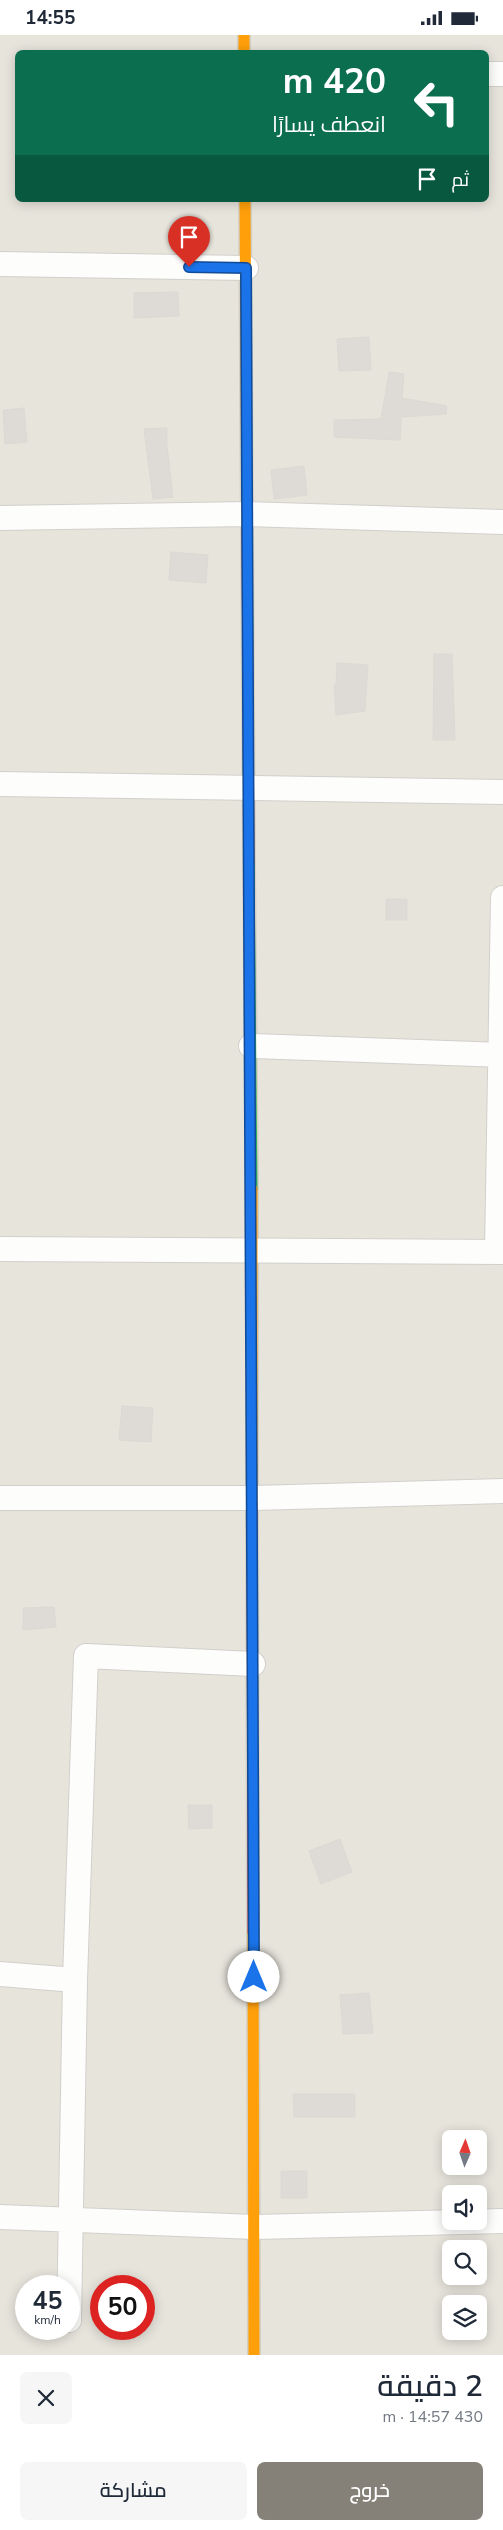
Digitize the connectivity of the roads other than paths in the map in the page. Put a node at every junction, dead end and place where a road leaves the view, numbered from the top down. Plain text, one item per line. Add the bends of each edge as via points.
1 (244, 35) edge
2 (244, 50) edge
3 (489, 74) edge
4 (503, 74) edge
5 (246, 202) edge
6 (0, 264) edge
7 (246, 268) junction
8 (249, 515) junction
9 (0, 517) edge
10 (503, 522) edge
11 (0, 783) edge
12 (250, 787) junction
13 (503, 792) edge
14 (503, 898) edge
15 (251, 1046) junction
16 (501, 1055) edge
17 (0, 1249) edge
18 (252, 1250) junction
19 (500, 1252) edge
20 (503, 1491) edge
21 (0, 1498) edge
22 (252, 1498) junction
23 (253, 1664) junction
24 (0, 1975) edge
25 (75, 1980) junction
26 (0, 2217) edge
27 (71, 2219) junction
28 (503, 2221) edge
29 (255, 2227) junction
30 (70, 2275) edge
31 (254, 2355) edge

1 - 2 main road
3 - 4 street
5 - 7 main road
6 - 7 street
7 - 8 main road
8 - 9 street
8 - 10 street
8 - 12 main road
11 - 12 street
12 - 13 street
12 - 15 main road
14 - 16 street
15 - 16 street
15 - 18 main road
16 - 19 street
17 - 18 street
18 - 19 street
18 - 22 main road
20 - 22 street
21 - 22 street
22 - 23 main road
23 - 25 street via 86,1656
23 - 29 main road
24 - 25 street
25 - 27 street
26 - 27 street
27 - 29 street
27 - 30 street
28 - 29 street
29 - 31 main road

